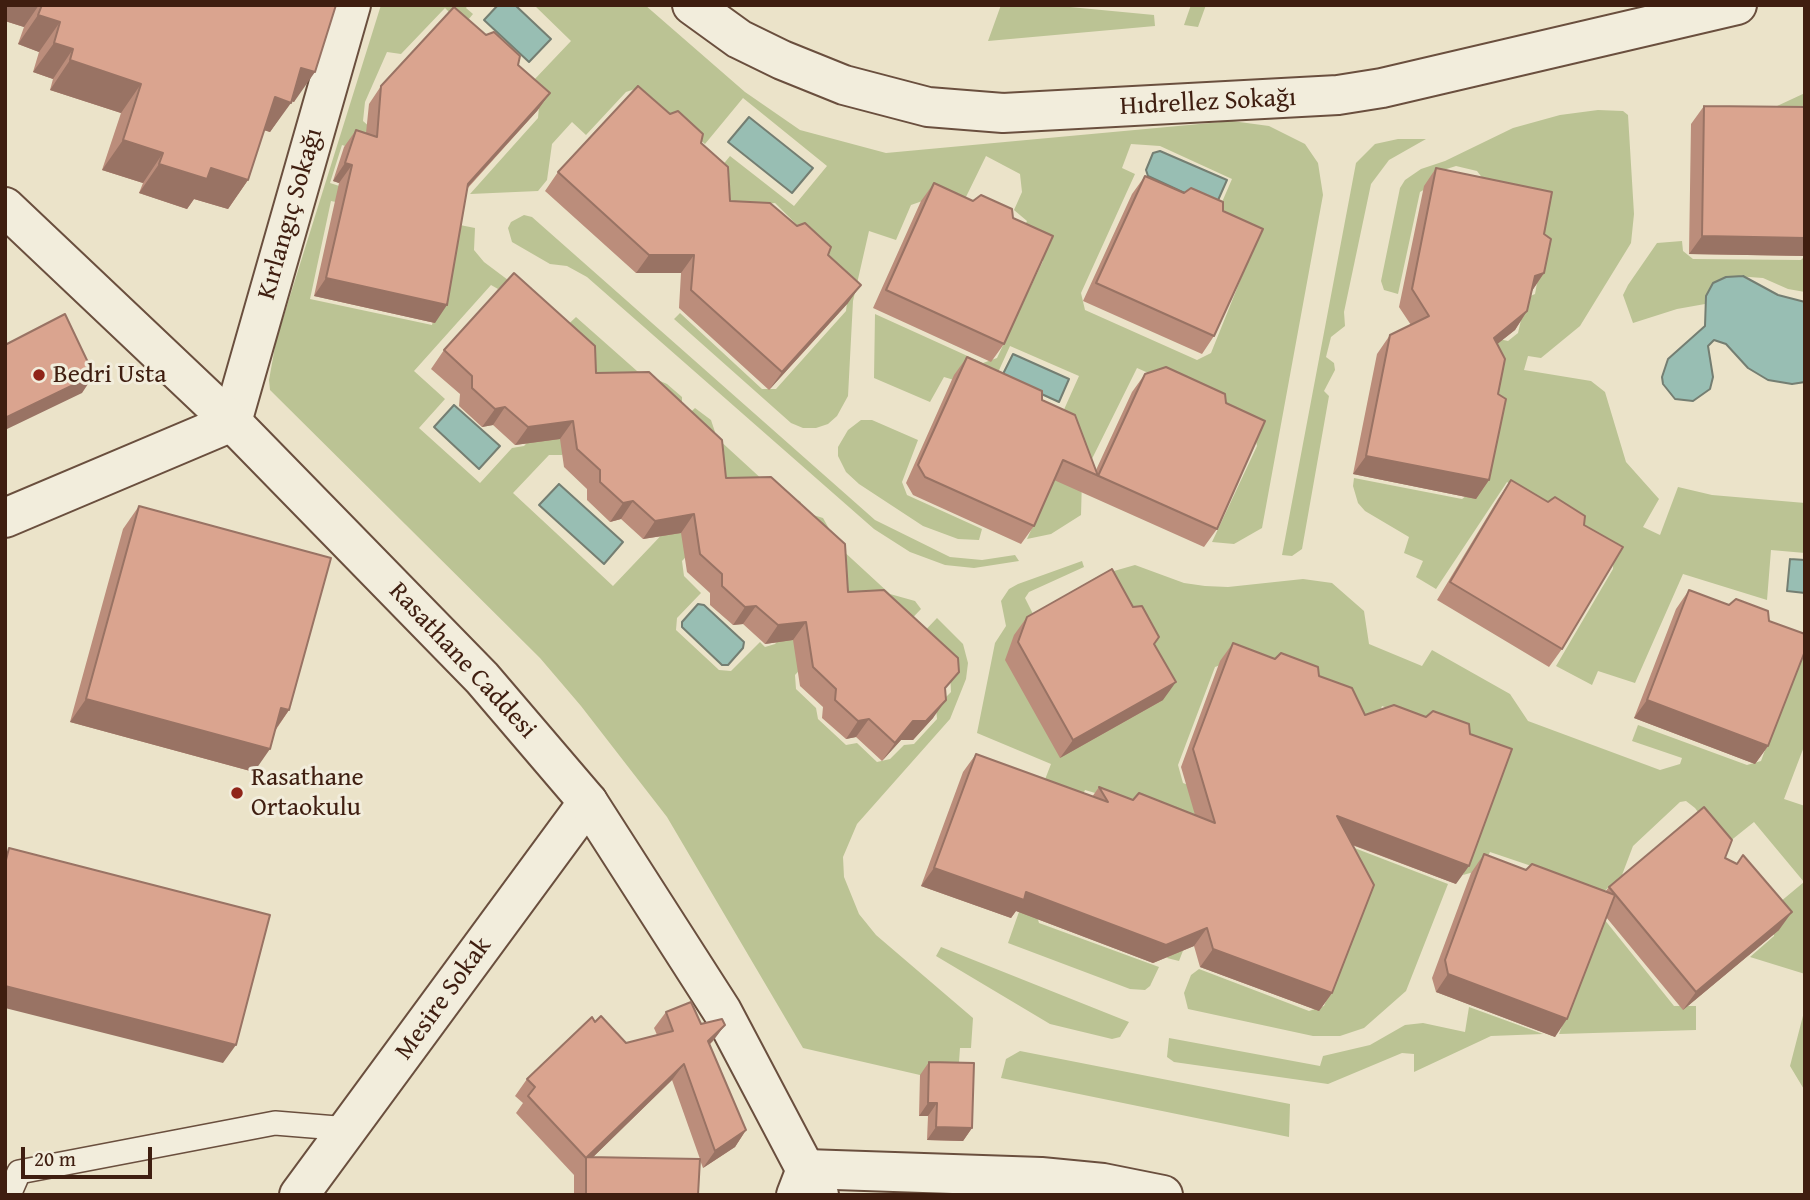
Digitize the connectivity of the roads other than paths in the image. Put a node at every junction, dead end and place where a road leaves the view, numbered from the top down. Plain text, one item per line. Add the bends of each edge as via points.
1 (351, 5) edge
2 (692, 5) edge
3 (1737, 5) edge
4 (5, 207) edge
5 (232, 422) junction
6 (5, 518) edge
7 (588, 802) junction
8 (349, 1129) junction
9 (807, 1186) edge
10 (9, 1195) edge
11 (299, 1195) edge
12 (1163, 1195) edge

1 - 5 street, Kırlangıç Sokağı
2 - 3 street, Hıdrellez Sokağı via 739,39 844,85 928,107 1003,113 1338,96
4 - 5 street, Rasathane Caddesi
5 - 6 street
5 - 7 street, Rasathane Caddesi via 482,678
7 - 8 street, Mesire Sokak
7 - 9 street, Rasathane Caddesi via 722,1011
8 - 10 lane via 275,1123 19,1172
8 - 11 street, Mesire Sokak
9 - 12 street via 1041,1177

